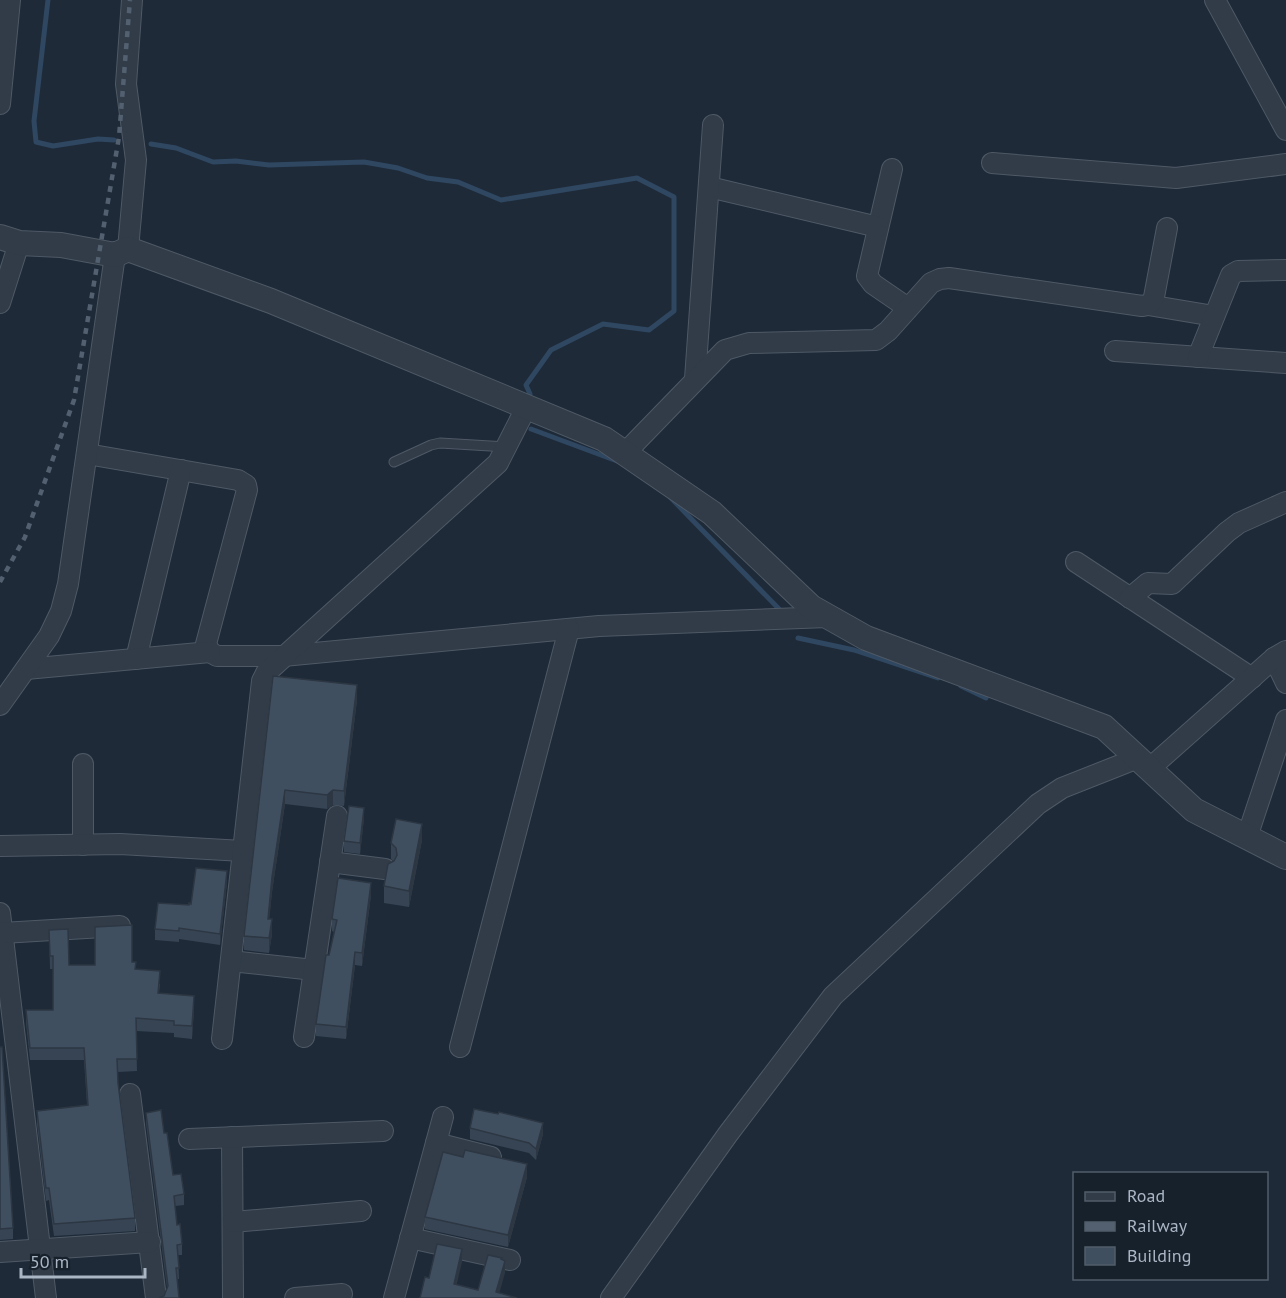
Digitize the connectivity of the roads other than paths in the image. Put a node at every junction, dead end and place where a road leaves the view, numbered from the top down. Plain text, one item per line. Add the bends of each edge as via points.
1 (10, 0) edge
2 (132, 0) edge
3 (1215, 0) edge
4 (2, 70) edge
5 (0, 104) edge
6 (713, 125) dead end
7 (1286, 130) edge
8 (992, 163) dead end
9 (1286, 164) edge
10 (892, 169) dead end
11 (709, 187) junction
12 (878, 227) junction
13 (1167, 228) dead end
14 (9, 240) edge
15 (122, 252) junction
16 (1286, 270) edge
17 (0, 303) edge
18 (1148, 305) junction
19 (908, 308) junction
20 (1214, 315) junction
21 (1115, 351) dead end
22 (1198, 357) junction
23 (1286, 363) edge
24 (695, 379) junction
25 (527, 406) junction
26 (507, 447) junction
27 (87, 453) junction
28 (625, 453) junction
29 (394, 462) dead end
30 (181, 470) junction
31 (1286, 502) edge
32 (1076, 562) dead end
33 (1130, 598) junction
34 (828, 617) junction
35 (569, 629) junction
36 (210, 652) junction
37 (1280, 655) edge
38 (283, 656) junction
39 (136, 659) junction
40 (26, 669) junction
41 (1252, 678) junction
42 (1286, 683) edge
43 (0, 705) edge
44 (1286, 720) edge
45 (1144, 763) junction
46 (83, 764) dead end
47 (337, 816) dead end
48 (1247, 837) junction
49 (83, 845) junction
50 (0, 846) edge
51 (243, 851) junction
52 (1286, 857) edge
53 (330, 862) junction
54 (386, 869) edge
55 (0, 914) edge
56 (131, 926) edge
57 (2, 933) junction
58 (231, 961) junction
59 (314, 970) junction
60 (304, 1037) dead end
61 (222, 1039) dead end
62 (460, 1047) dead end
63 (130, 1094) dead end
64 (443, 1118) dead end
65 (383, 1131) dead end
66 (232, 1137) junction
67 (189, 1139) dead end
68 (436, 1143) junction
69 (514, 1163) edge
70 (361, 1211) dead end
71 (233, 1222) junction
72 (410, 1238) junction
73 (150, 1242) junction
74 (40, 1249) junction
75 (0, 1252) edge
76 (510, 1260) dead end
77 (342, 1294) dead end
78 (46, 1298) edge
79 (156, 1298) edge
80 (233, 1298) edge
81 (295, 1298) edge
82 (394, 1298) edge
83 (611, 1298) edge

1 - 4 street
2 - 15 street via 126,84 136,160
3 - 7 street
4 - 5 street
6 - 11 street
8 - 9 street via 1176,178
10 - 12 street
11 - 12 street
11 - 24 street
12 - 19 street via 867,276
13 - 18 street via 1154,297
14 - 15 street
14 - 17 street
15 - 25 street via 272,301
15 - 27 street
16 - 20 street via 1234,272
18 - 19 street via 949,278 931,283
18 - 20 street
19 - 24 street via 876,340 735,346 725,350
20 - 22 street
21 - 22 street
22 - 23 street
24 - 28 street
25 - 26 street
25 - 28 street via 604,439
26 - 29 lane via 440,443
26 - 38 street via 498,463
27 - 30 street
27 - 40 street via 61,611
28 - 34 street via 712,513 811,607
30 - 36 street via 238,480 247,490 206,644
30 - 39 street
31 - 33 street via 1227,531 1172,584 1148,582
32 - 33 street
33 - 41 street
34 - 35 street
34 - 45 street via 866,638 1104,727
35 - 38 street
35 - 62 street
36 - 38 street via 217,656
36 - 39 street
37 - 41 street
37 - 42 street
38 - 51 street via 262,681
39 - 40 street
40 - 43 street
41 - 45 street
44 - 48 street
45 - 48 street via 1194,810
45 - 83 street via 1062,788 1038,804 833,996
46 - 49 street
47 - 53 street
48 - 52 street
49 - 50 street
49 - 51 street
51 - 58 street
53 - 54 street
53 - 59 street
55 - 57 street
56 - 57 street
57 - 74 street
58 - 59 street
58 - 61 street
59 - 60 street
63 - 73 street
64 - 68 street
65 - 66 street
66 - 67 street
66 - 71 street
68 - 69 street
68 - 72 street
70 - 71 street
71 - 80 street
72 - 76 street
72 - 82 street
73 - 74 street
73 - 79 street
74 - 75 street
74 - 78 street
77 - 81 street

